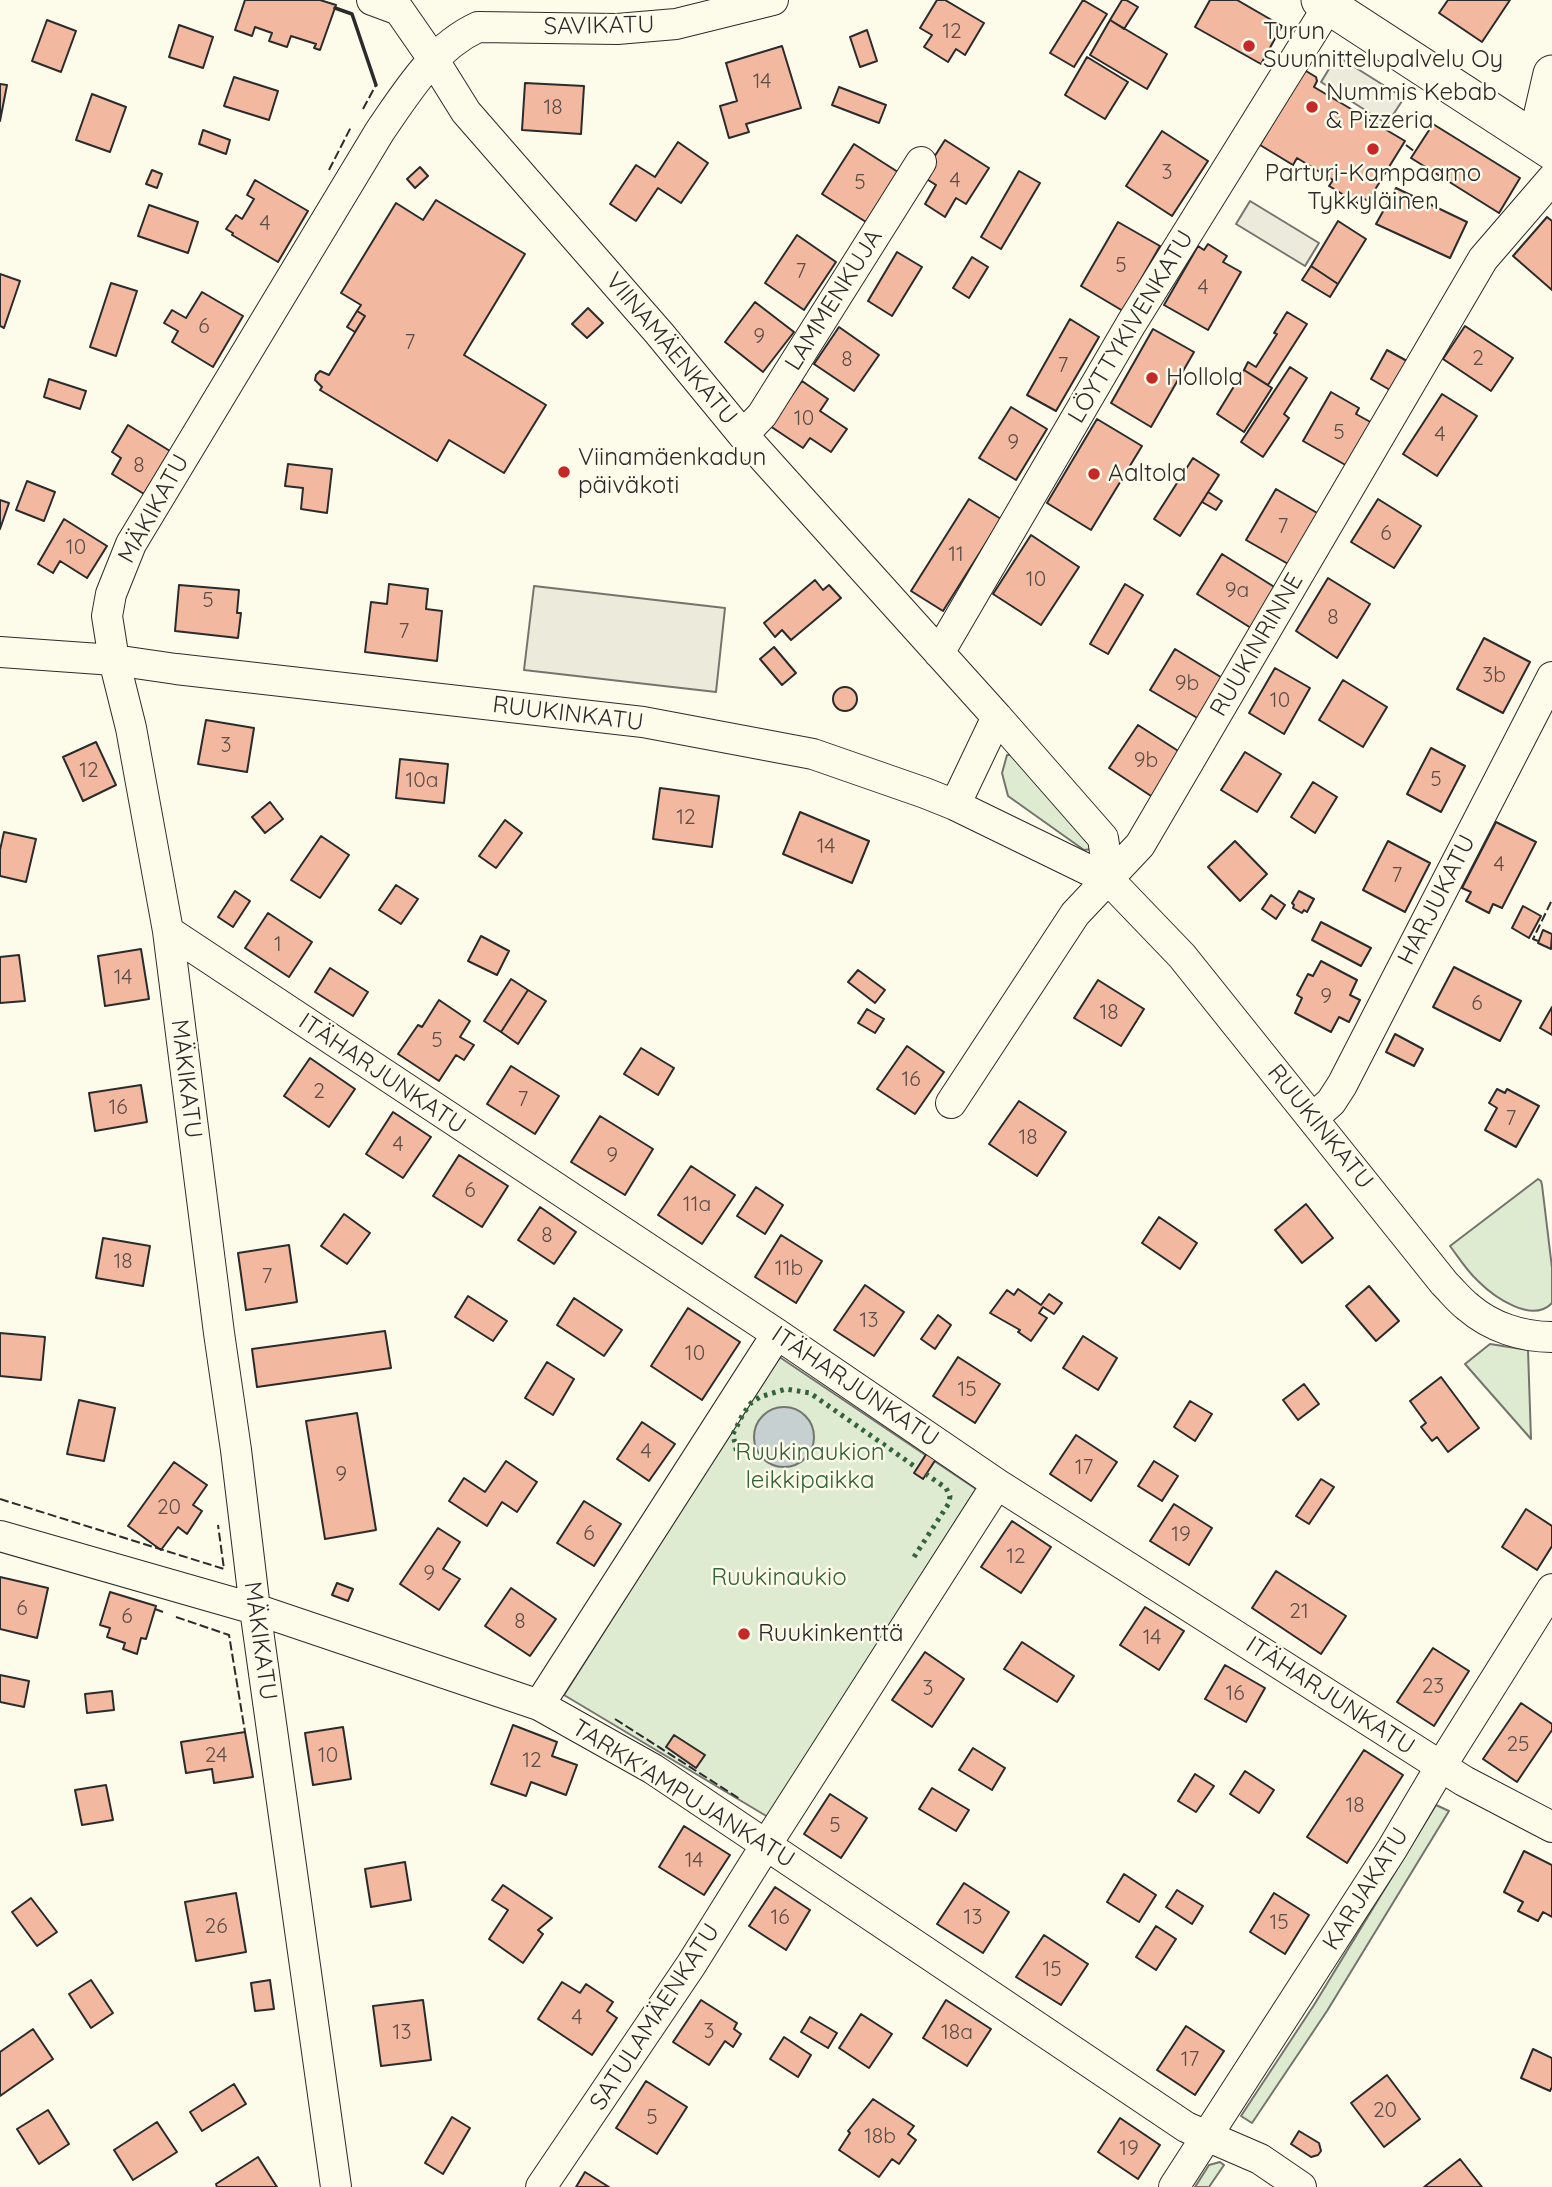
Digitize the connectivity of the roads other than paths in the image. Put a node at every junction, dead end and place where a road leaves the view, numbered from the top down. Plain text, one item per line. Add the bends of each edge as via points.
1 (773, 0) edge
2 (392, 3) edge
3 (1325, 3) edge
4 (433, 60) junction
5 (1552, 74) edge
6 (1544, 145) edge
7 (921, 162) dead end
8 (1552, 179) edge
9 (743, 435) junction
10 (0, 652) edge
11 (939, 653) junction
12 (114, 660) junction
13 (1552, 677) edge
14 (998, 717) junction
15 (955, 805) junction
16 (1110, 880) junction
17 (168, 931) junction
18 (951, 1103) dead end
19 (1313, 1118) junction
20 (777, 1334) junction
21 (1552, 1337) edge
22 (997, 1483) junction
23 (0, 1536) edge
24 (1552, 1589) edge
25 (255, 1609) junction
26 (539, 1705) junction
27 (1441, 1766) junction
28 (1552, 1827) edge
29 (765, 1844) junction
30 (1208, 2136) junction
31 (336, 2187) edge
32 (541, 2187) edge
33 (1174, 2187) edge
34 (1301, 2187) edge

1 - 4 street, SAVIKATU via 676,24 617,29 478,27 461,35
2 - 4 street, VIINAMÄENKATU
3 - 6 street
3 - 11 street, LÖYTTYKIVENKATU
4 - 9 street, VIINAMÄENKATU via 466,112
4 - 12 street, MÄKIKATU via 380,131 131,544 107,616
5 - 6 street
7 - 9 street, LAMMENKUJA via 762,415
8 - 16 street, RUUKINRINNE via 1483,259 1140,845
9 - 11 street, VIINAMÄENKATU
10 - 12 street, RUUKINKATU
11 - 14 street, VIINAMÄENKATU
12 - 15 street, RUUKINKATU via 643,722 813,754
12 - 17 street, MÄKIKATU via 131,727
13 - 19 street, HARJUKATU via 1342,1085
14 - 15 street
14 - 16 street via 1103,838
15 - 16 street, RUUKINKATU
16 - 18 street, RUUKINRINNE via 1075,914
16 - 19 street, RUUKINKATU via 1182,956
17 - 20 street, ITÄHARJUNKATU
17 - 25 street, MÄKIKATU
19 - 21 street, RUUKINKATU via 1466,1306 1515,1332
20 - 22 street, ITÄHARJUNKATU
20 - 26 street
22 - 27 street, ITÄHARJUNKATU
22 - 29 street
23 - 25 street, TARKK'AMPUJANKATU
24 - 27 street, KARJAKATU
25 - 26 street, TARKK'AMPUJANKATU
25 - 31 street, MÄKIKATU
26 - 29 street, TARKK'AMPUJANKATU via 653,1769
27 - 28 street, ITÄHARJUNKATU
27 - 30 street, KARJAKATU
29 - 30 street, TARKK'AMPUJANKATU via 1186,2127
29 - 32 street, SATULAMÄENKATU via 657,2017
30 - 33 street, KARJAKATU
30 - 34 street, TARKK'AMPUJANKATU via 1260,2159

